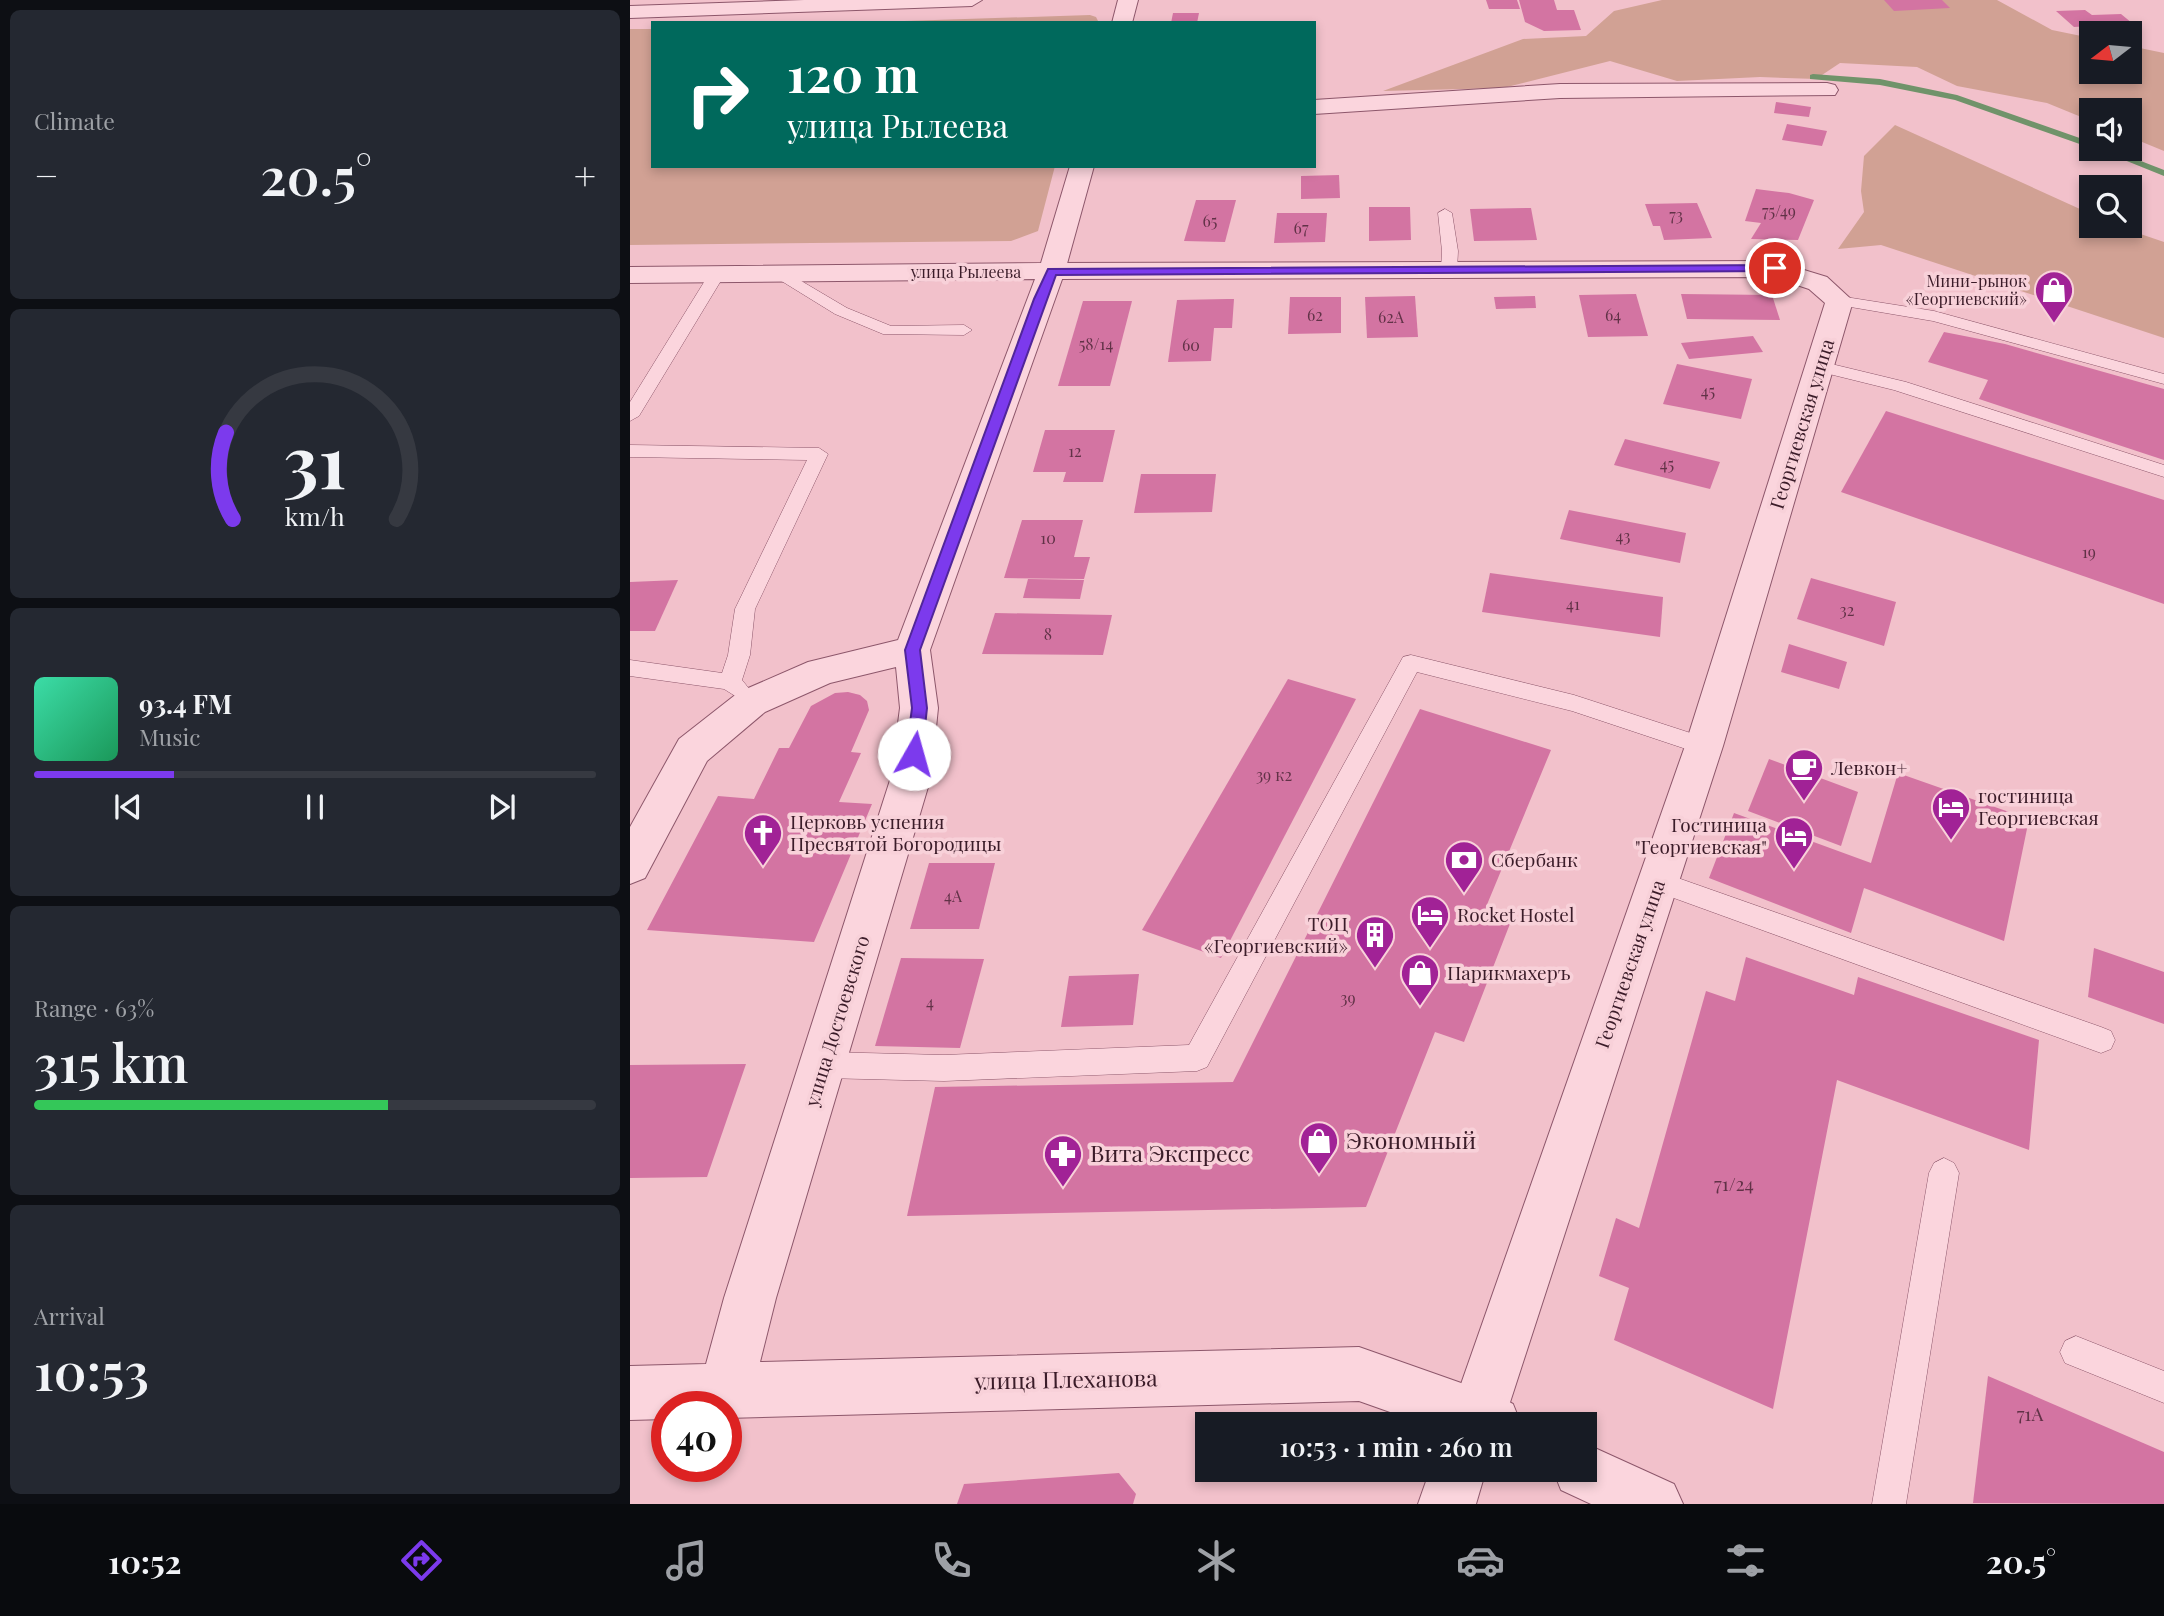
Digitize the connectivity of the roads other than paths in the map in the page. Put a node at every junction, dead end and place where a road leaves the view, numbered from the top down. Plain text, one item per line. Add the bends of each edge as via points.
1 (972, 0) edge
2 (1128, 0) edge
3 (635, 8) edge
4 (1123, 21) edge
5 (1827, 90) dead end
6 (1316, 107) edge
7 (1081, 168) edge
8 (1444, 213) dead end
9 (1449, 270) junction
10 (1052, 271) junction
11 (717, 274) junction
12 (781, 274) junction
13 (630, 275) edge
14 (1839, 301) junction
15 (964, 330) dead end
16 (1819, 366) junction
17 (2164, 379) edge
18 (630, 416) edge
19 (630, 451) edge
20 (2164, 471) edge
21 (912, 650) junction
22 (630, 668) edge
23 (741, 692) junction
24 (1704, 746) junction
25 (630, 866) edge
26 (1658, 882) junction
27 (2101, 1040) dead end
28 (824, 1065) junction
29 (1944, 1174) dead end
30 (2076, 1352) dead end
31 (2164, 1387) edge
32 (726, 1388) junction
33 (630, 1392) edge
34 (1456, 1412) edge
35 (1485, 1412) edge
36 (1597, 1477) edge
37 (1454, 1482) edge
38 (1447, 1504) edge
39 (1654, 1504) edge
40 (1889, 1504) edge

1 - 3 street
2 - 4 street
5 - 6 street via 1560,91
7 - 10 street, улица Достоевского
8 - 9 lane
9 - 10 street, улица Рылеева
9 - 14 street, улица Рылеева via 1775,268 1818,283
10 - 12 street, улица Рылеева
10 - 21 street, улица Достоевского
11 - 12 street, улица Рылеева
11 - 13 street, улица Рылеева
11 - 18 lane
12 - 15 lane via 841,311 889,331
14 - 16 street, Георгиевская улица
14 - 17 lane via 1934,316
16 - 20 lane via 1900,386
16 - 24 street, Георгиевская улица
19 - 23 lane via 819,453 745,609 739,655
21 - 23 street
21 - 28 street, улица Достоевского via 919,708 911,777
22 - 23 lane
23 - 25 street via 693,750
24 - 26 street, Георгиевская улица
24 - 28 lane via 1574,703 1411,663 1197,1058 944,1068
26 - 27 lane
26 - 35 street, Георгиевская улица
28 - 32 street, улица Достоевского
29 - 40 lane
30 - 31 lane
32 - 33 street, улица Плеханова
32 - 34 street, улица Плеханова via 1359,1374
36 - 39 street
37 - 38 street

